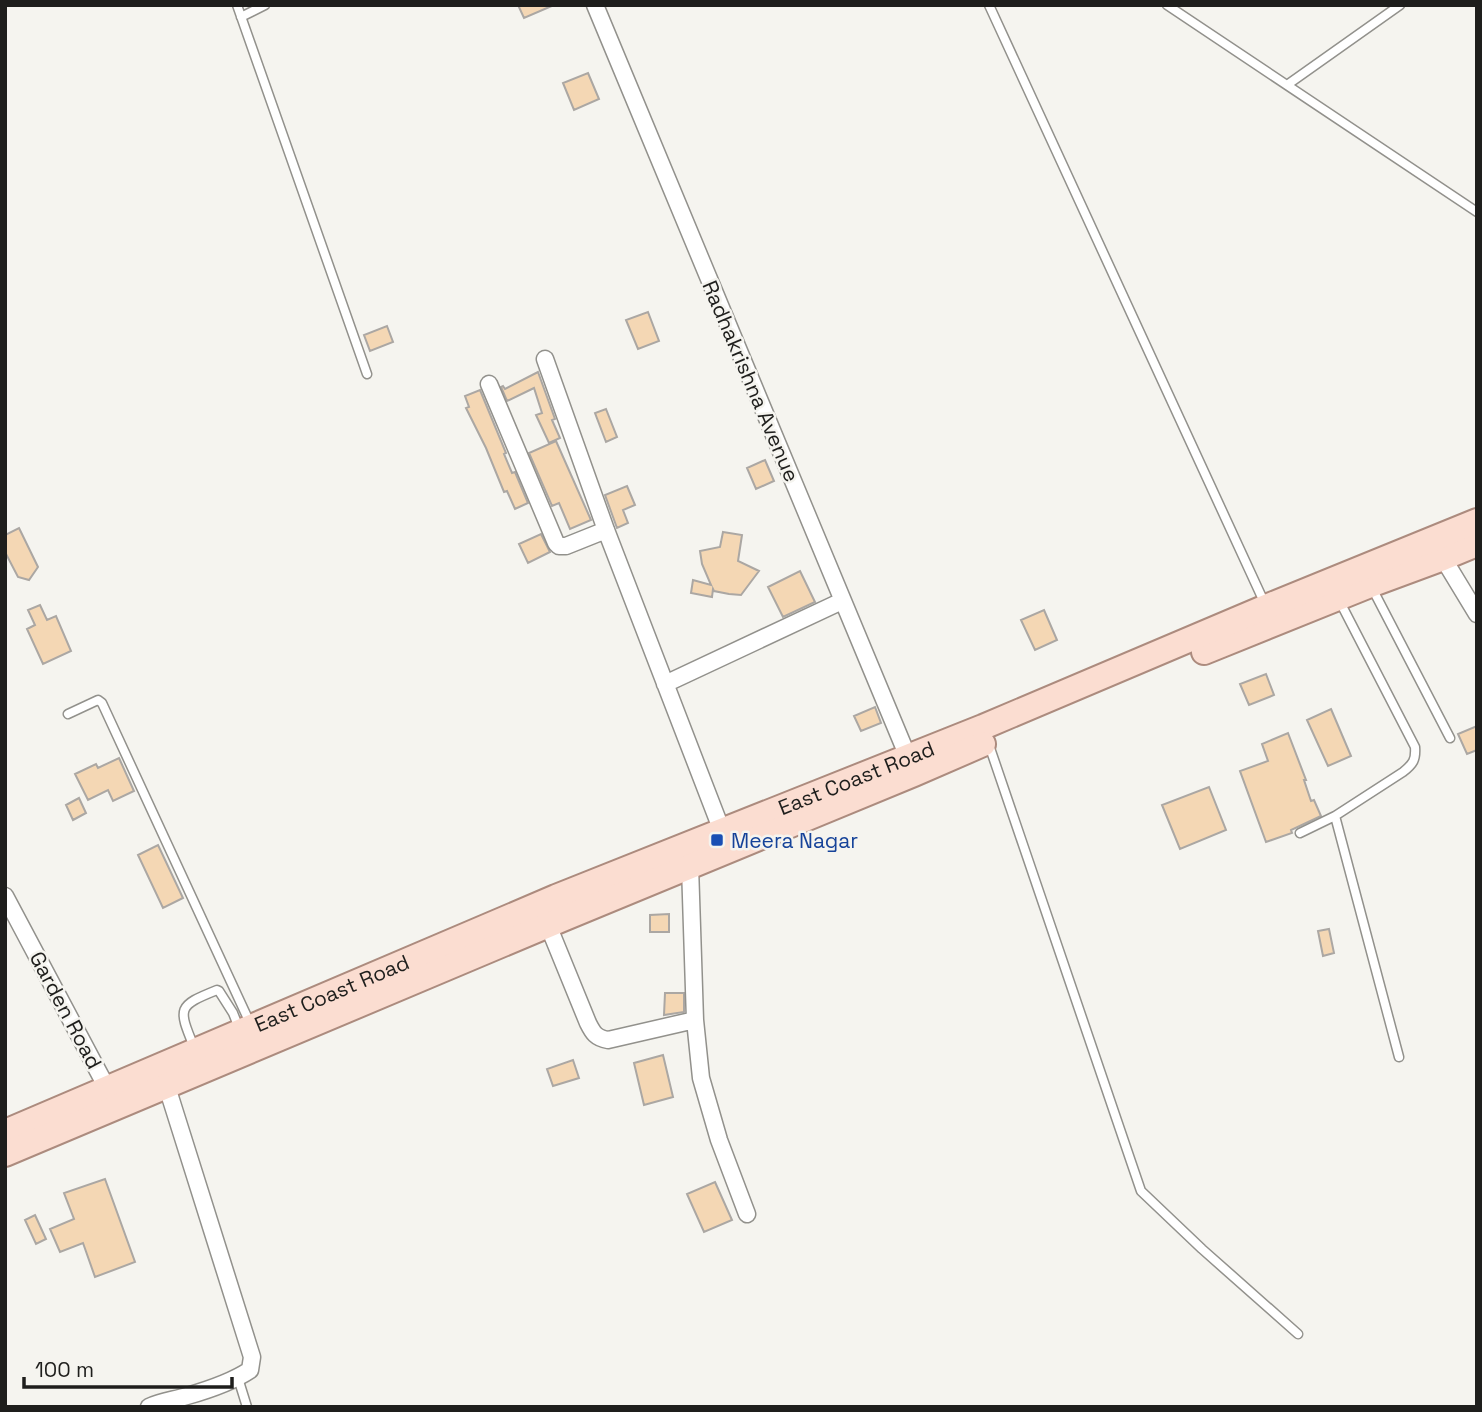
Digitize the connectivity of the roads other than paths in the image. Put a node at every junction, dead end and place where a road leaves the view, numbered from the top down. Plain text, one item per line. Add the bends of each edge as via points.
1 (237, 5) edge
2 (265, 5) edge
3 (594, 5) edge
4 (989, 5) edge
5 (1167, 5) edge
6 (1400, 5) edge
7 (241, 17) junction
8 (1287, 85) junction
9 (1477, 212) edge
10 (545, 359) dead end
11 (367, 374) dead end
12 (489, 384) dead end
13 (1477, 521) edge
14 (606, 530) junction
15 (1477, 544) edge
16 (1443, 558) junction
17 (1370, 585) junction
18 (1338, 597) junction
19 (842, 601) junction
20 (1266, 607) junction
21 (1477, 614) edge
22 (665, 684) junction
23 (68, 714) dead end
24 (1450, 738) dead end
25 (988, 742) junction
26 (908, 757) junction
27 (1335, 817) junction
28 (722, 831) junction
29 (1300, 833) dead end
30 (690, 866) junction
31 (5, 896) edge
32 (548, 925) junction
33 (695, 1020) junction
34 (246, 1028) junction
35 (195, 1050) junction
36 (1399, 1057) dead end
37 (163, 1076) junction
38 (107, 1088) junction
39 (5, 1132) edge
40 (5, 1154) edge
41 (747, 1214) dead end
42 (1298, 1334) dead end
43 (238, 1378) junction
44 (149, 1407) edge
45 (247, 1407) edge

1 - 7 lane
2 - 7 lane
3 - 19 street, Radhakrishna Avenue
4 - 20 lane
5 - 8 lane
6 - 8 lane
7 - 11 lane
8 - 9 lane
10 - 14 street
12 - 14 street via 556,543 566,546
13 - 20 main road, East Coast Road
14 - 22 street
15 - 16 main road, East Coast Road
16 - 17 main road, East Coast Road
16 - 21 street
17 - 18 main road, East Coast Road
17 - 24 lane
18 - 25 main road, East Coast Road
18 - 27 lane via 1416,756 1404,772
19 - 22 street
19 - 26 street, Radhakrishna Avenue
20 - 26 main road, East Coast Road
22 - 28 street
23 - 34 lane via 98,700 102,703
25 - 30 main road, East Coast Road
25 - 42 lane via 1141,1191
26 - 28 main road, East Coast Road
27 - 29 lane
27 - 36 lane
28 - 34 main road, East Coast Road
30 - 32 main road, East Coast Road
30 - 33 street
31 - 38 street, Garden Road
32 - 33 street via 588,1023 600,1039
32 - 37 main road, East Coast Road
33 - 41 street via 701,1078
34 - 35 main road, East Coast Road
34 - 35 lane via 217,990 183,1011
35 - 37 main road, East Coast Road
37 - 38 main road, East Coast Road
37 - 40 main road, East Coast Road via 116,1106
37 - 43 street via 252,1357 250,1370
38 - 39 main road, East Coast Road
43 - 44 street
43 - 45 lane

